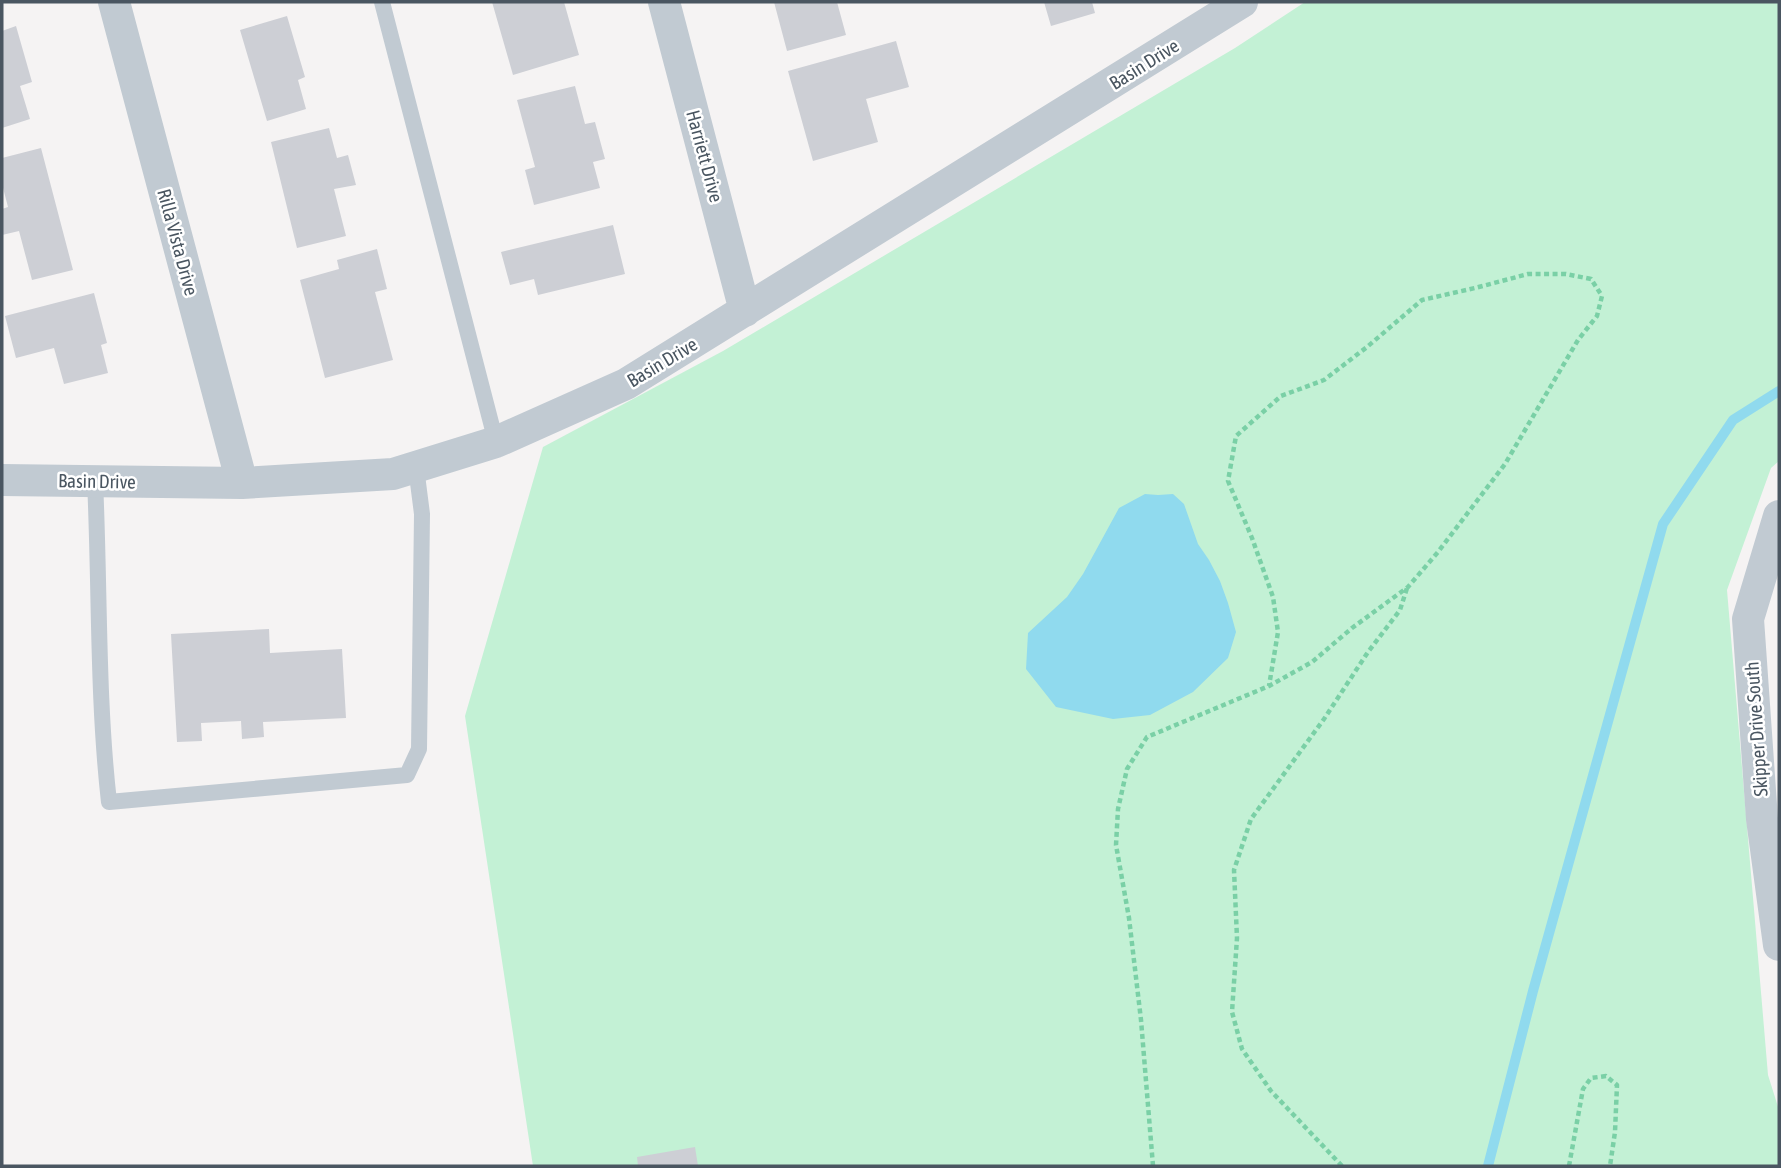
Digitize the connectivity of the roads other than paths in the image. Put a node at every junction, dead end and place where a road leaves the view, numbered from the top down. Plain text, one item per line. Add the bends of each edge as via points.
1 (114, 2) edge
2 (382, 2) edge
3 (664, 2) edge
4 (1225, 7) edge
5 (745, 310) junction
6 (496, 442) junction
7 (416, 467) junction
8 (2, 480) edge
9 (94, 481) junction
10 (242, 483) junction
11 (1779, 516) edge
12 (1779, 945) edge

1 - 10 street, Rilla Vista Drive
2 - 6 lane
3 - 5 street, Harriett Drive
4 - 5 street, Basin Drive
5 - 6 street, Basin Drive via 626,384
6 - 7 street, Basin Drive
7 - 9 lane via 422,514 419,749 407,775 109,802 103,750
7 - 10 street, Basin Drive via 393,474
8 - 9 street, Basin Drive
9 - 10 street, Basin Drive
11 - 12 street, Skipper Drive South via 1748,619 1762,819

